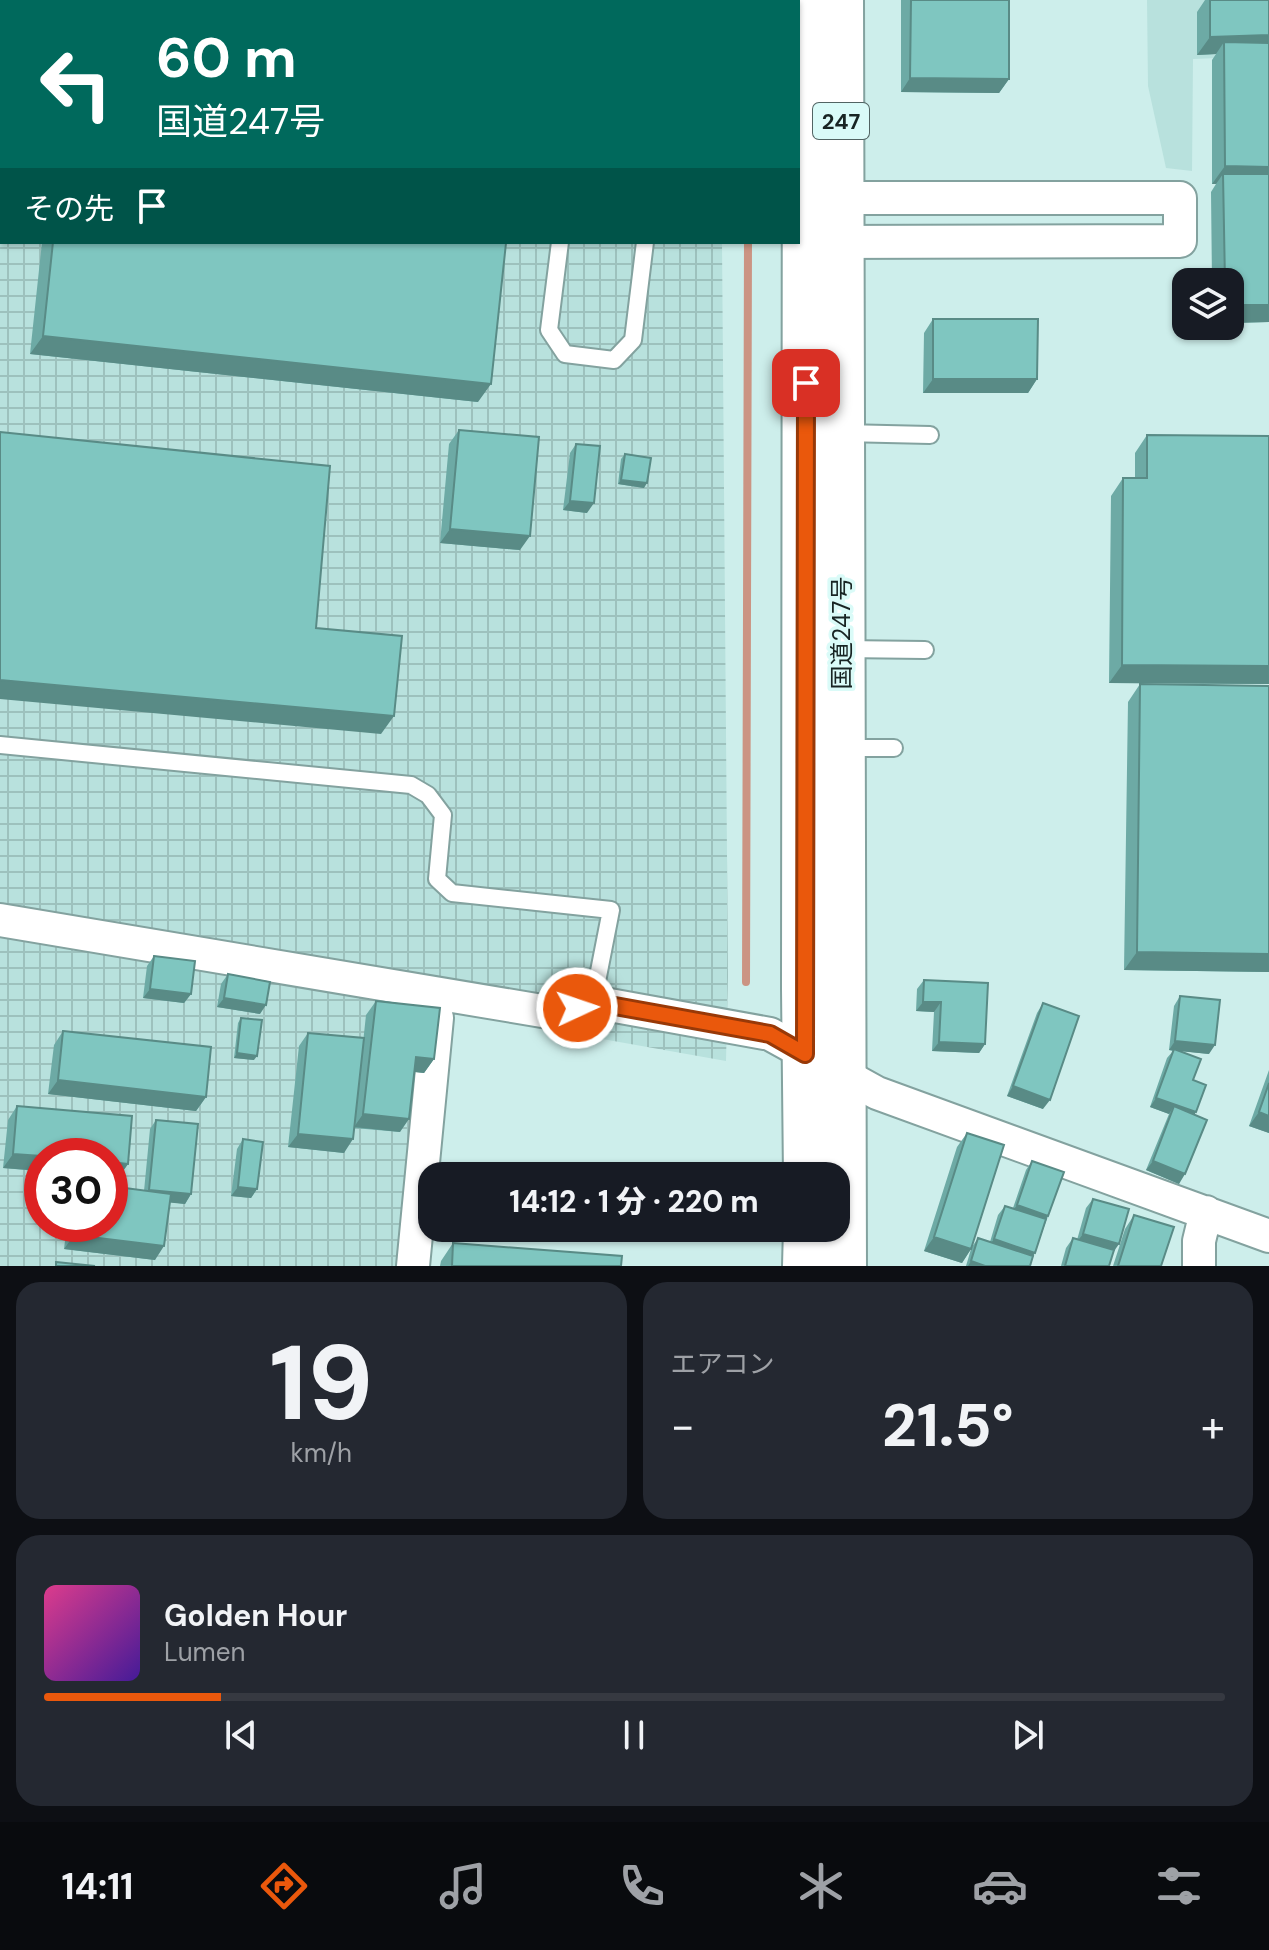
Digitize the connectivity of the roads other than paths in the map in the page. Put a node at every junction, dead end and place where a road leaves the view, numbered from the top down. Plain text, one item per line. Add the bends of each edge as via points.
1 (805, 0) edge
2 (841, 0) edge
3 (815, 220) edge
4 (560, 244) edge
5 (645, 244) edge
6 (842, 433) junction
7 (930, 435) dead end
8 (842, 649) junction
9 (925, 650) dead end
10 (0, 745) edge
11 (842, 748) junction
12 (894, 748) dead end
13 (0, 920) edge
14 (440, 993) junction
15 (593, 1002) junction
16 (805, 1054) junction
17 (844, 1077) junction
18 (806, 1162) edge
19 (1206, 1212) junction
20 (1269, 1236) edge
21 (806, 1242) edge
22 (413, 1266) edge
23 (805, 1266) edge
24 (844, 1266) edge
25 (1199, 1266) edge

1 - 3 highway, 国道247号 / 247
2 - 3 highway, 国道247号 / 247
3 - 3 street via 1180,198 1180,241
3 - 6 highway, 国道247号 / 247
3 - 16 highway, 国道247号 / 247
4 - 5 lane via 549,330 565,354 614,360 633,340
6 - 7 lane
6 - 8 highway, 国道247号 / 247
8 - 9 lane
8 - 11 highway, 国道247号 / 247
10 - 15 lane via 411,785 428,795 443,815 437,879 452,893 611,910
11 - 12 lane
11 - 17 highway, 国道247号 / 247
13 - 14 street
14 - 15 street via 560,1014
14 - 22 street
15 - 16 street via 770,1034
16 - 17 street
16 - 18 highway, 国道247号 / 247
17 - 19 street
17 - 24 highway, 国道247号 / 247
19 - 20 street
19 - 25 street
21 - 23 highway

